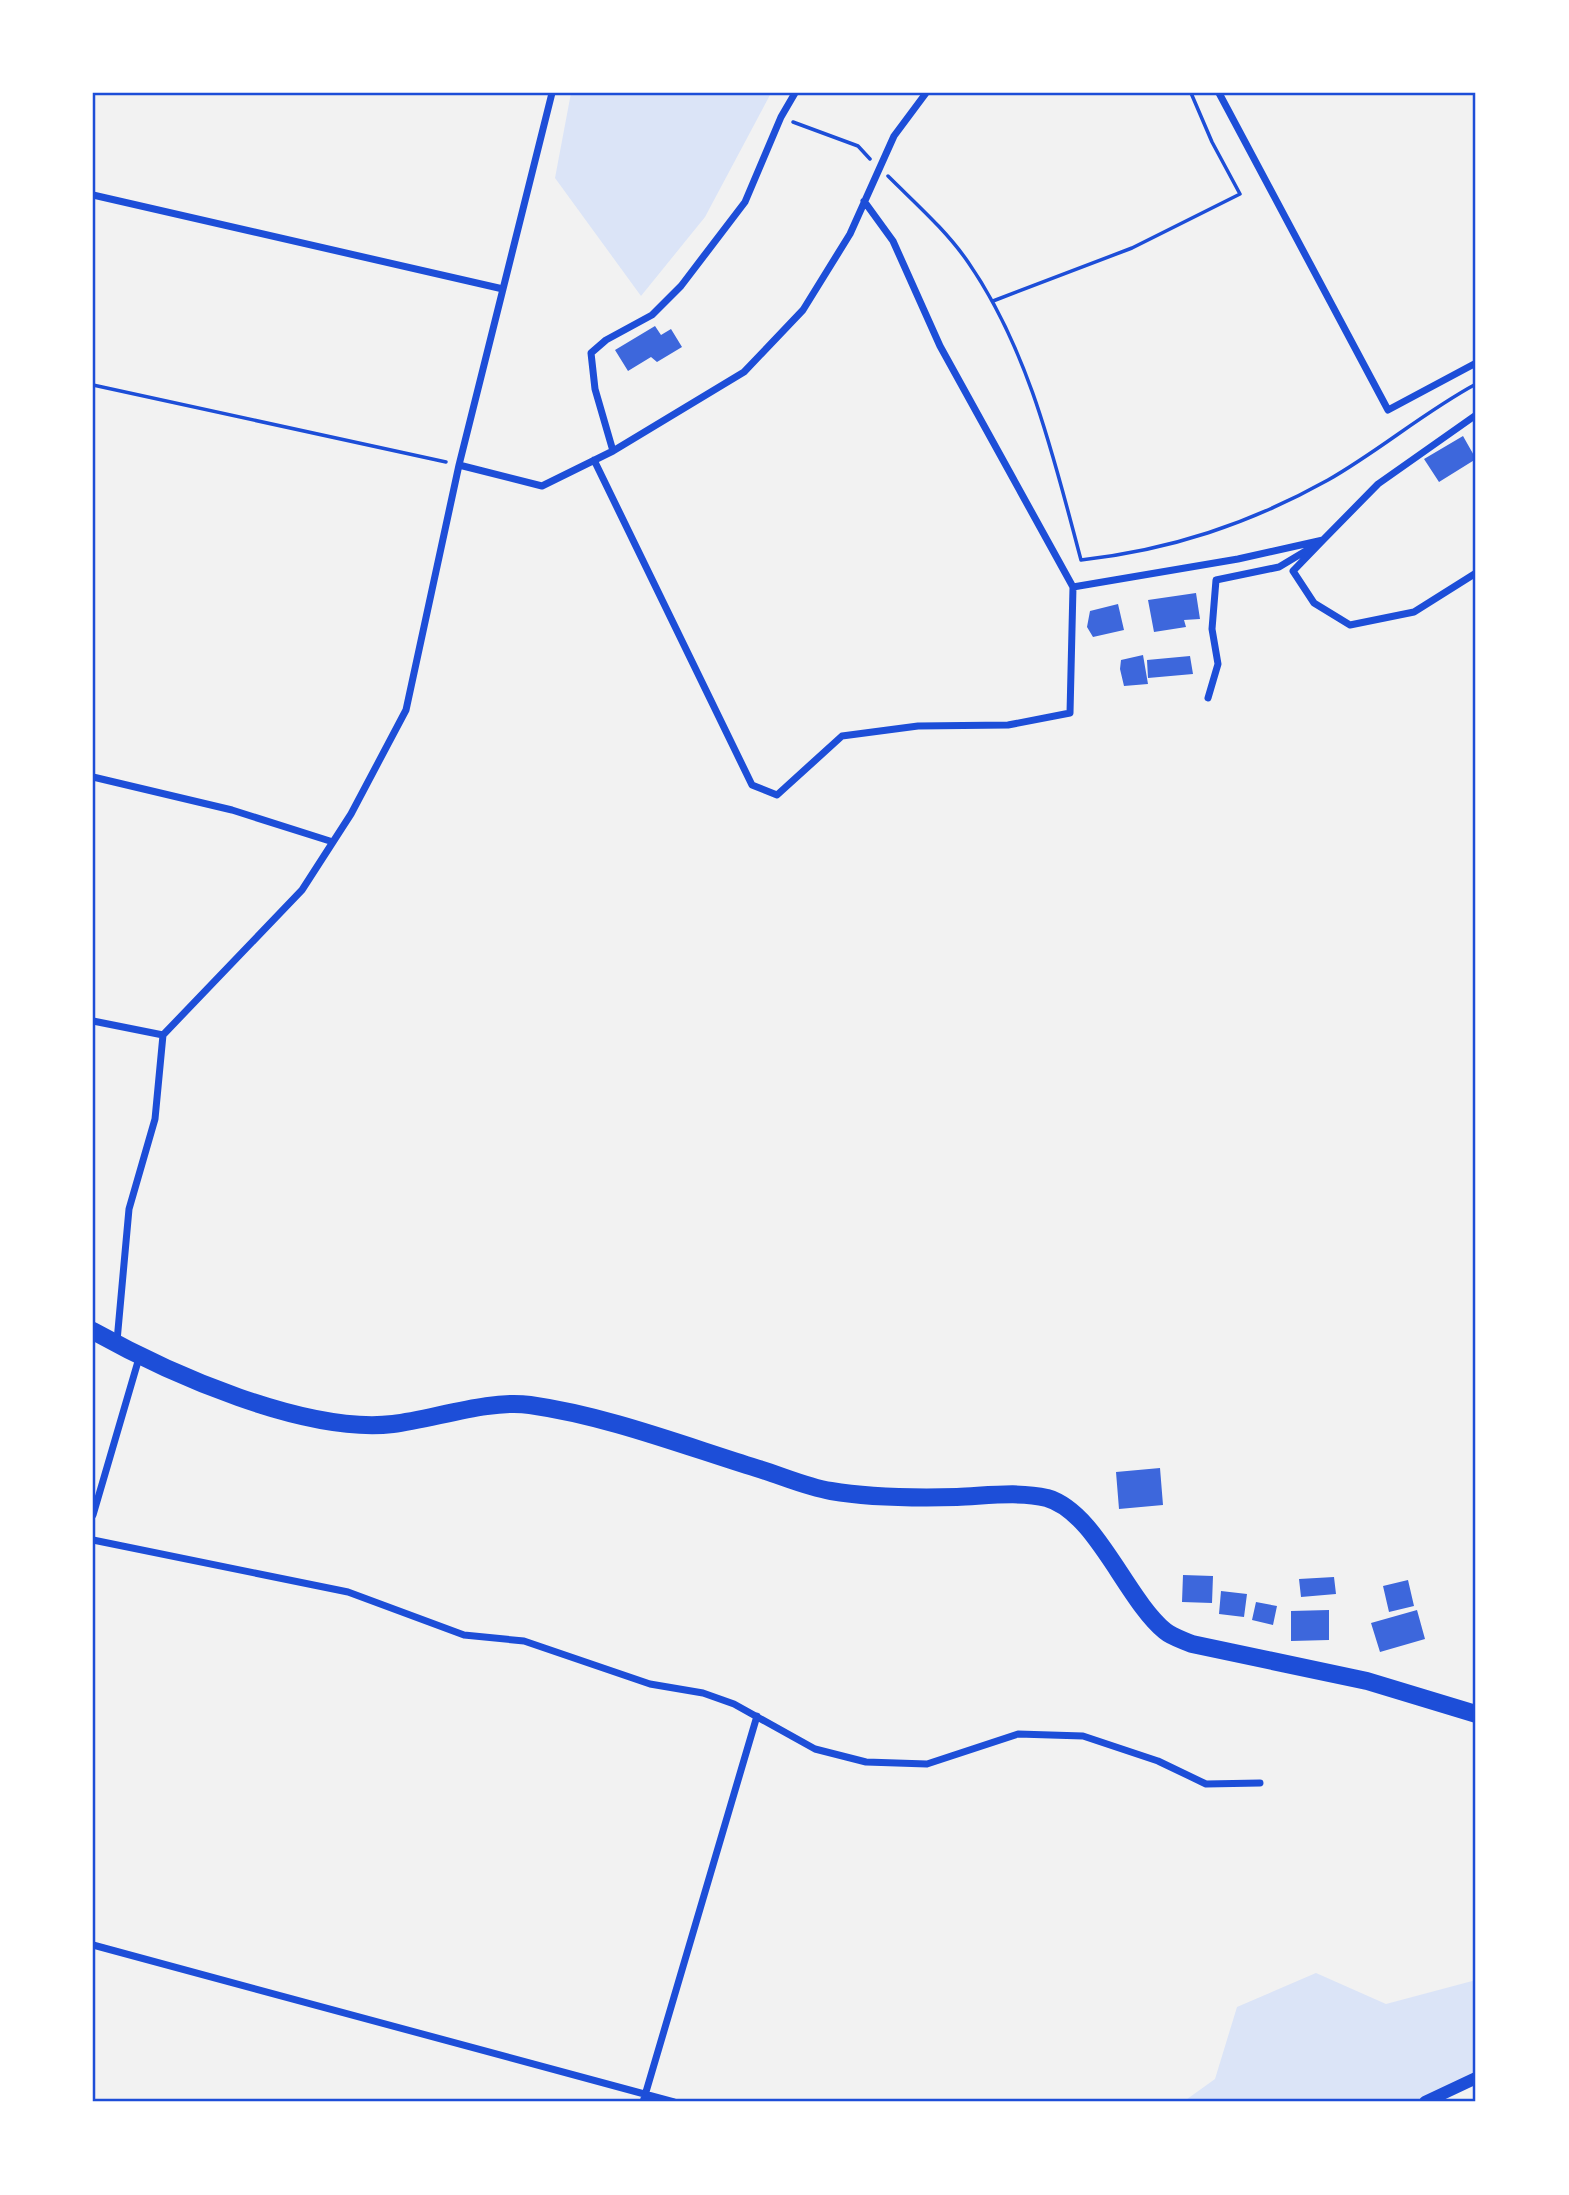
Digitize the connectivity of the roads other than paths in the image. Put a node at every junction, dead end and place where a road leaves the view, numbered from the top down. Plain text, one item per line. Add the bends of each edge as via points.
1 (552, 93) edge
2 (796, 93) edge
3 (926, 93) edge
4 (1219, 93) edge
5 (93, 195) edge
6 (864, 201) junction
7 (503, 289) junction
8 (1476, 363) edge
9 (1476, 415) edge
10 (612, 451) junction
11 (594, 460) junction
12 (459, 465) junction
13 (1323, 540) junction
14 (1476, 573) edge
15 (1073, 587) junction
16 (1209, 698) dead end
17 (93, 777) edge
18 (333, 842) junction
19 (93, 1021) edge
20 (163, 1035) junction
21 (93, 1331) edge
22 (117, 1345) junction
23 (140, 1355) junction
24 (93, 1515) edge
25 (93, 1539) edge
26 (1476, 1714) edge
27 (757, 1716) junction
28 (1260, 1783) dead end
29 (93, 1945) edge
30 (1476, 2078) edge
31 (644, 2098) edge
32 (674, 2102) edge
33 (1425, 2102) edge

1 - 7 street
2 - 10 street via 745,202 681,286 652,315 591,353 595,390
3 - 6 street via 894,136
4 - 8 street via 1388,410
5 - 7 street
6 - 10 street via 850,234 803,310 744,372
6 - 15 street via 893,241 940,346
7 - 12 street
9 - 13 street via 1378,484
10 - 11 street
11 - 12 street via 542,486
11 - 15 street via 752,785 777,795 842,736 918,726 1008,725 1070,713
12 - 18 street via 405,710
13 - 14 street via 1293,571 1314,603 1350,625 1414,612
13 - 15 street
13 - 16 street via 1279,567 1216,580 1212,629 1218,664
17 - 18 street via 232,810
18 - 20 street via 302,890
19 - 20 street
20 - 22 street via 155,1119 129,1209
21 - 22 main road
22 - 23 main road
23 - 24 street
23 - 26 main road via 264,1406 335,1424 392,1424 527,1404 582,1415 830,1491 925,1498 1048,1498 1073,1513 1110,1558 1144,1611 1168,1634 1192,1644 1367,1681
25 - 27 street via 348,1592 464,1635 524,1641 650,1684 703,1693
27 - 28 street via 815,1749 866,1762 927,1764 1018,1734 1083,1736 1158,1761 1206,1784
27 - 31 street
29 - 31 street
30 - 33 street
31 - 32 street

